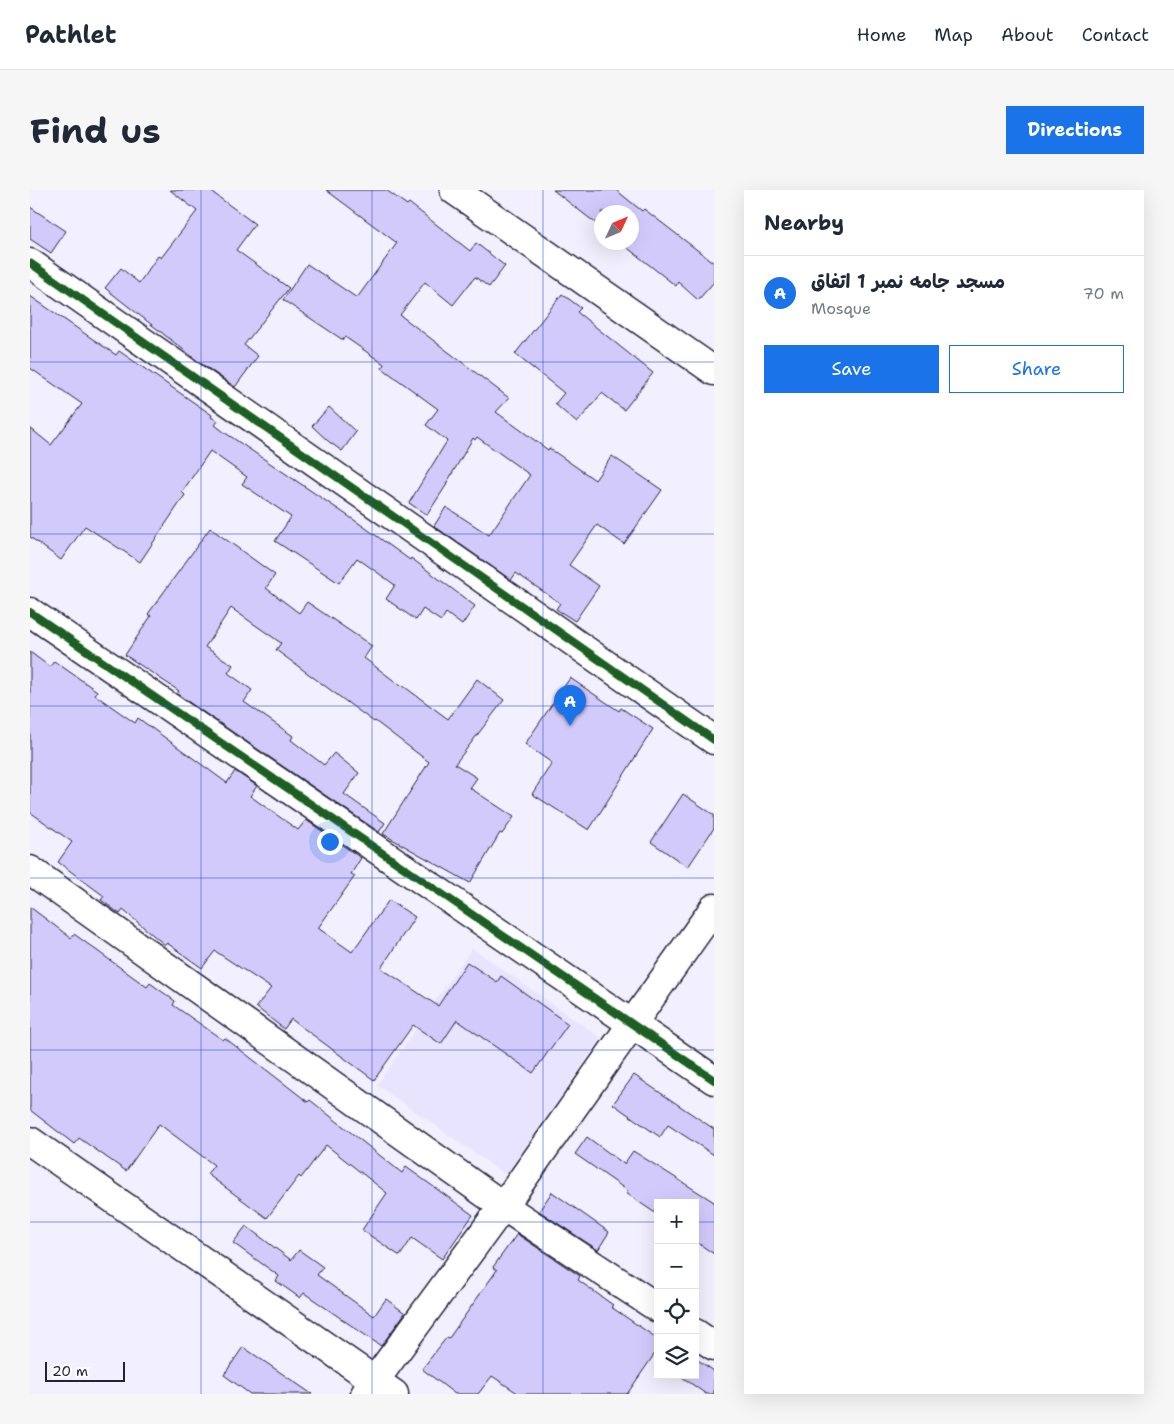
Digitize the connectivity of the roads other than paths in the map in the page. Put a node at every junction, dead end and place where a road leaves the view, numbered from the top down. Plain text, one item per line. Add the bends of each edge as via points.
1 (454, 190) edge
2 (30, 263) edge
3 (714, 371) edge
4 (30, 612) edge
5 (714, 740) edge
6 (30, 870) edge
7 (714, 908) edge
8 (632, 1024) junction
9 (714, 1080) edge
10 (30, 1141) edge
11 (503, 1206) junction
12 (654, 1305) edge
13 (696, 1334) edge
14 (714, 1346) edge
15 (377, 1390) edge

1 - 3 street
2 - 5 street
4 - 8 street
6 - 11 street
7 - 8 street
8 - 9 street
8 - 11 street
10 - 15 street
11 - 12 street
11 - 15 street
13 - 14 street

